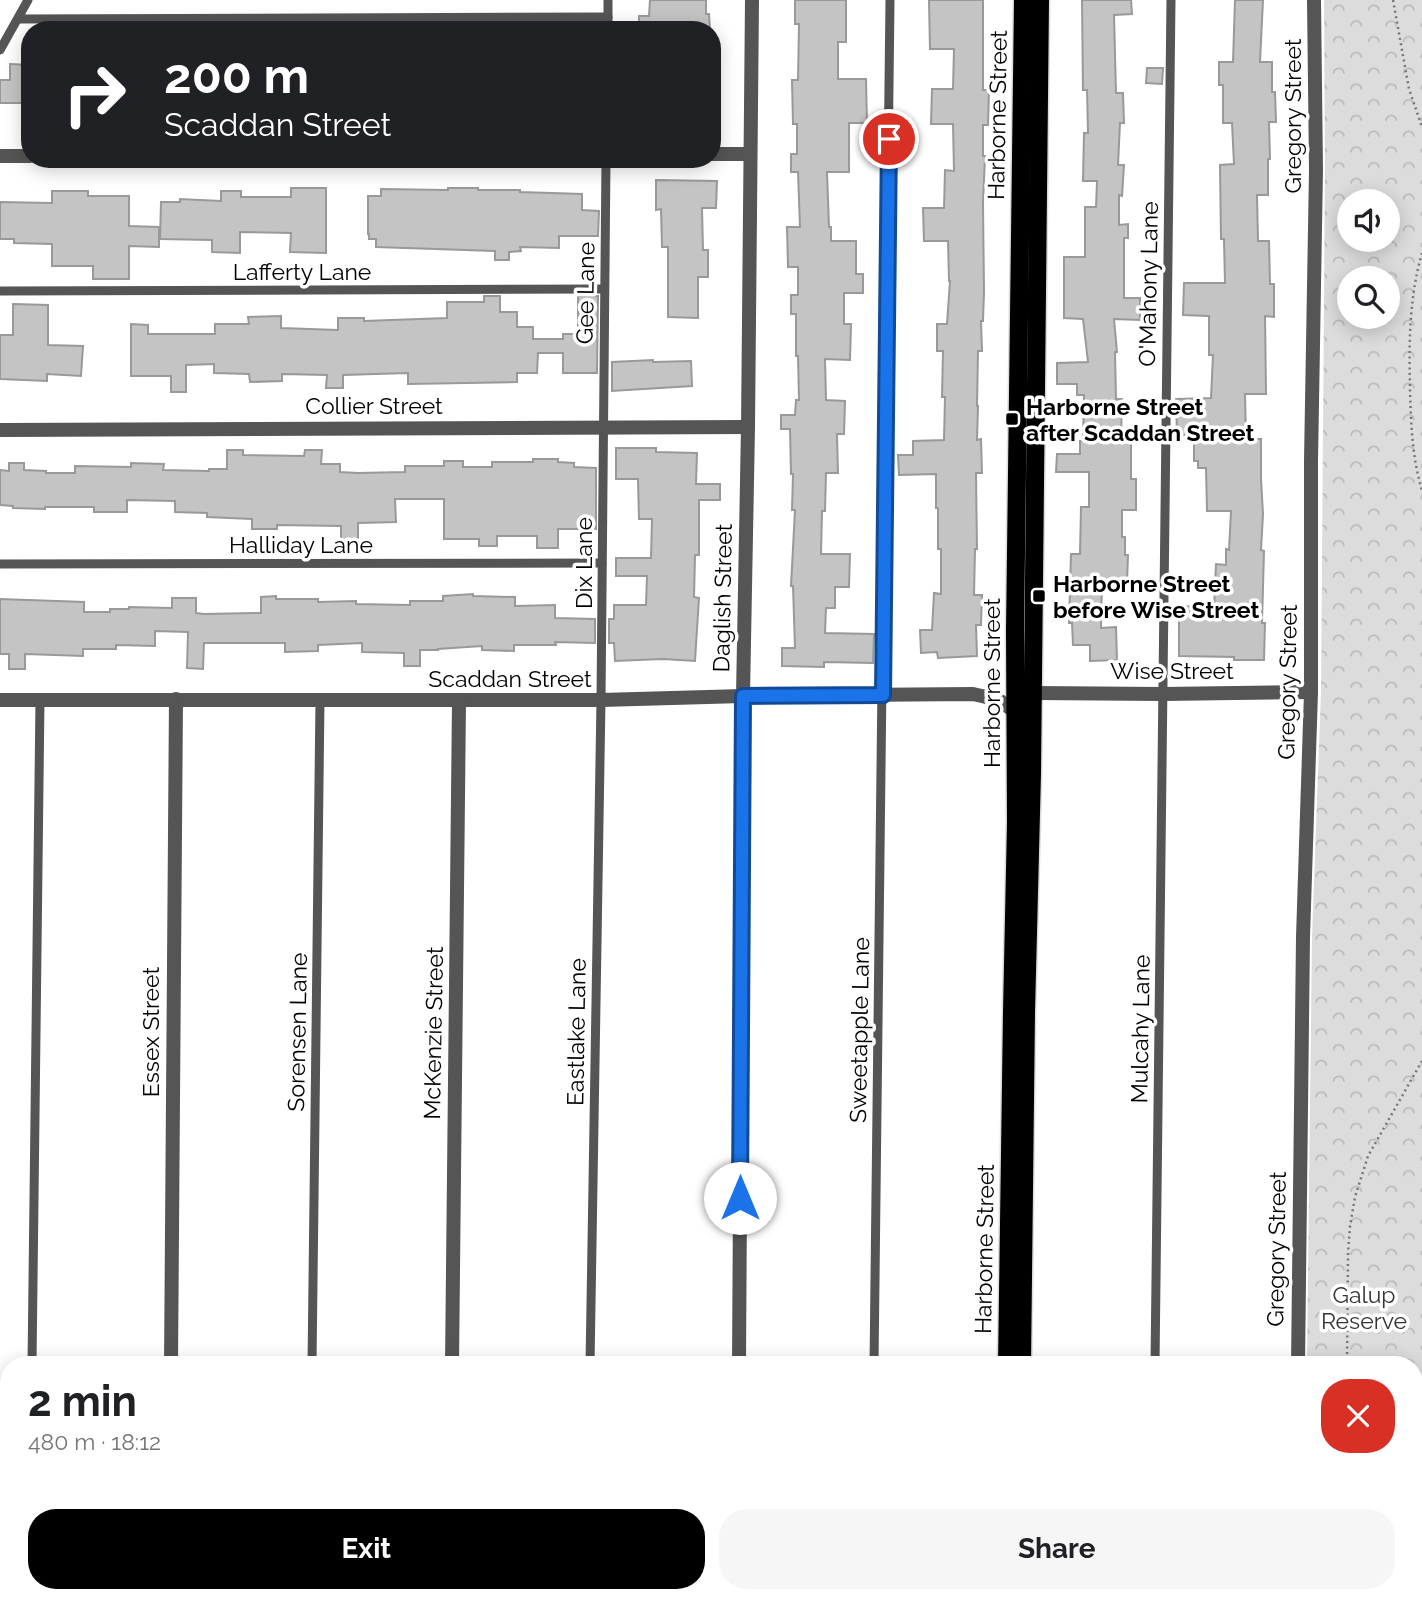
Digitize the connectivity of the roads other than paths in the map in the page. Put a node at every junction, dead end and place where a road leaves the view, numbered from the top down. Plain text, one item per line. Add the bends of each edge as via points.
1 (28, 0) edge
2 (608, 0) edge
3 (752, 0) edge
4 (890, 0) edge
5 (1023, 0) edge
6 (1040, 0) edge
7 (1171, 0) edge
8 (1314, 0) edge
9 (608, 17) junction
10 (18, 19) junction
11 (608, 21) edge
12 (0, 50) edge
13 (721, 154) edge
14 (750, 154) junction
15 (0, 156) edge
16 (21, 156) edge
17 (606, 168) edge
18 (604, 289) junction
19 (0, 291) edge
20 (603, 427) junction
21 (748, 427) junction
22 (0, 429) edge
23 (602, 563) junction
24 (0, 564) edge
25 (1311, 692) junction
26 (1032, 693) junction
27 (1163, 694) junction
28 (883, 695) junction
29 (743, 696) junction
30 (0, 699) edge
31 (40, 699) junction
32 (176, 699) junction
33 (320, 700) junction
34 (601, 700) junction
35 (459, 701) junction
36 (1016, 712) junction
37 (32, 1356) edge
38 (171, 1356) edge
39 (313, 1356) edge
40 (452, 1356) edge
41 (590, 1356) edge
42 (738, 1356) edge
43 (874, 1356) edge
44 (1007, 1356) edge
45 (1023, 1356) edge
46 (1155, 1356) edge
47 (1298, 1356) edge

1 - 10 lane
2 - 9 lane
3 - 14 street, Daglish Street
4 - 28 lane, Sweetapple Lane
5 - 36 main road, Harborne Street
6 - 26 main road, Harborne Street
7 - 27 lane, O'Mahony Lane
8 - 25 street, Gregory Street
9 - 10 lane
9 - 11 lane
10 - 12 lane
13 - 14 street
14 - 21 street, Daglish Street
15 - 16 street
17 - 18 lane, Gee Lane
18 - 19 lane, Lafferty Lane
18 - 20 lane, Gee Lane
20 - 21 street, Collier Street
20 - 22 street, Collier Street
20 - 23 lane, Dix Lane
21 - 29 street, Daglish Street
23 - 24 lane, Halliday Lane
23 - 34 lane, Dix Lane
25 - 27 street, Wise Street
25 - 47 street, Gregory Street
26 - 27 street, Wise Street
26 - 45 main road, Harborne Street
27 - 46 lane, Mulcahy Lane
28 - 29 street, Scaddan Street
28 - 36 street, Scaddan Street via 973,694 999,700
28 - 43 lane, Sweetapple Lane
29 - 34 street, Scaddan Street
29 - 42 street, Daglish Street
30 - 31 street, Scaddan Street
31 - 32 street, Scaddan Street
31 - 37 lane
32 - 33 street, Scaddan Street
32 - 38 street, Essex Street
33 - 35 street, Scaddan Street
33 - 39 lane, Sorensen Lane
34 - 35 street, Scaddan Street
34 - 41 lane, Eastlake Lane
35 - 40 street, McKenzie Street
36 - 44 main road, Harborne Street

